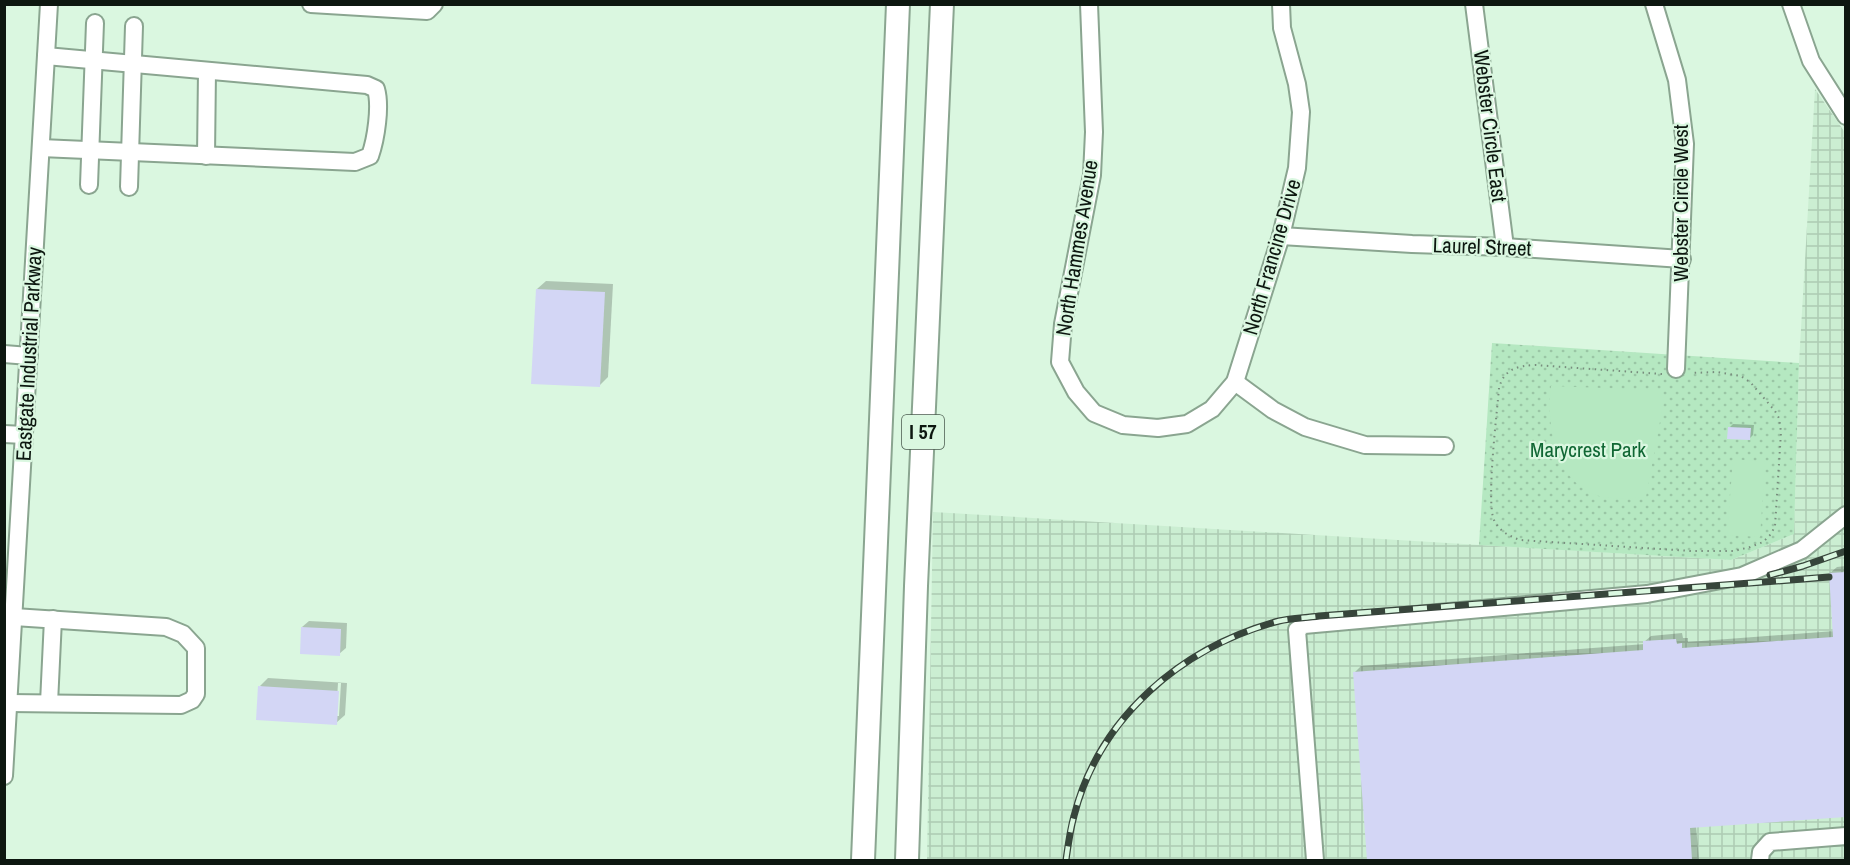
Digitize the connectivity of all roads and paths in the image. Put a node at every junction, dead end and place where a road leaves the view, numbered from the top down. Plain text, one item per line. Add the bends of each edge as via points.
1 (49, 4) edge
2 (312, 4) edge
3 (898, 4) edge
4 (942, 4) edge
5 (1089, 4) edge
6 (1281, 4) edge
7 (1474, 4) edge
8 (1654, 4) edge
9 (1791, 4) edge
10 (431, 8) edge
11 (95, 23) dead end
12 (134, 26) dead end
13 (46, 56) junction
14 (94, 60) junction
15 (132, 64) junction
16 (207, 71) junction
17 (1845, 116) edge
18 (41, 148) junction
19 (90, 150) junction
20 (129, 152) junction
21 (206, 156) junction
22 (89, 185) dead end
23 (129, 187) dead end
24 (1281, 236) junction
25 (1505, 247) junction
26 (1682, 259) junction
27 (4, 354) edge
28 (29, 356) junction
29 (1676, 371) junction
30 (1235, 382) junction
31 (1123, 425) joint
32 (4, 434) edge
33 (24, 435) junction
34 (1445, 446) dead end
35 (1845, 514) edge
36 (12, 525) edge
37 (14, 616) junction
38 (53, 619) junction
39 (9, 703) junction
40 (49, 704) junction
41 (4, 776) edge
42 (1845, 836) edge
43 (863, 861) edge
44 (907, 861) edge
45 (1315, 861) edge
46 (1760, 861) edge

1 - 13 street, Eastgate Industrial Parkway
2 - 10 street
3 - 43 highway, I 57
4 - 44 highway, I 57
5 - 31 street, North Hammes Avenue via 1092,175 1063,324 1060,362 1076,392 1094,412
6 - 24 street, North Francine Drive via 1282,28 1301,112 1297,168
7 - 25 street, Webster Circle East
8 - 26 street, Webster Circle West via 1677,80 1685,144
9 - 17 street via 1811,61
11 - 14 street
12 - 15 street
13 - 14 street
13 - 18 street, Eastgate Industrial Parkway
14 - 15 street
14 - 19 street
15 - 16 street
15 - 20 street
16 - 21 street
16 - 21 street via 367,85 376,88 378,97 374,146 370,156 355,162
18 - 19 street
18 - 28 street, Eastgate Industrial Parkway
19 - 20 street
19 - 22 street
20 - 21 street
20 - 23 street
24 - 25 street, Laurel Street
24 - 30 street, North Francine Drive
25 - 26 street, Laurel Street
26 - 29 street, Webster Circle West
27 - 28 street
28 - 33 street, Eastgate Industrial Parkway
29 - 29 path via 1741,376 1779,418 1776,518 1771,534 1763,542 1711,552 1520,540 1500,529 1494,520 1491,500 1499,388 1506,374 1535,365
30 - 31 street, North Francine Drive via 1212,409 1187,424 1158,428
30 - 34 street via 1273,410 1305,427 1365,445
32 - 33 street
33 - 36 street, Eastgate Industrial Parkway
35 - 45 street via 1802,550 1742,576 1647,594 1304,625 1297,630
36 - 37 street, Eastgate Industrial Parkway
37 - 38 street
37 - 39 street, Eastgate Industrial Parkway
38 - 40 street
38 - 40 street via 166,627 183,634 196,648 196,694 181,705
39 - 40 street
39 - 41 street, Eastgate Industrial Parkway
42 - 46 street via 1770,842 1761,852

